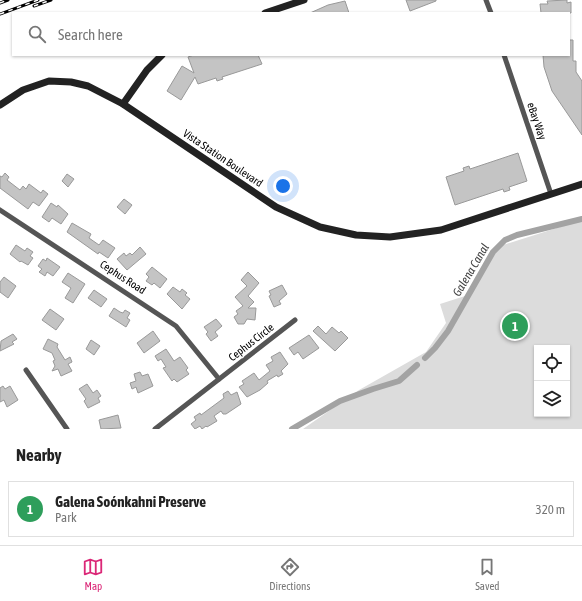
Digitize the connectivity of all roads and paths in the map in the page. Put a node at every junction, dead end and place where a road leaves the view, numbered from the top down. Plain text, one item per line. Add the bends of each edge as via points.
1 (304, 0) edge
2 (486, 0) edge
3 (268, 12) edge
4 (491, 12) edge
5 (161, 56) edge
6 (504, 56) edge
7 (123, 104) junction
8 (0, 105) edge
9 (582, 184) edge
10 (551, 194) junction
11 (0, 210) edge
12 (295, 320) dead end
13 (26, 370) dead end
14 (219, 379) junction
15 (67, 429) edge
16 (154, 429) edge

1 - 3 street
2 - 4 street
5 - 7 street via 147,70
6 - 10 street, eBay Way
7 - 8 street, Vista Station Boulevard via 88,86 49,81 23,90
7 - 10 street, Vista Station Boulevard via 276,207 337,232 372,237 425,233
9 - 10 street, Vista Station Boulevard
11 - 14 street, Cephus Road via 176,326
12 - 14 street, Cephus Circle
13 - 15 street
14 - 16 street, Cephus Circle

